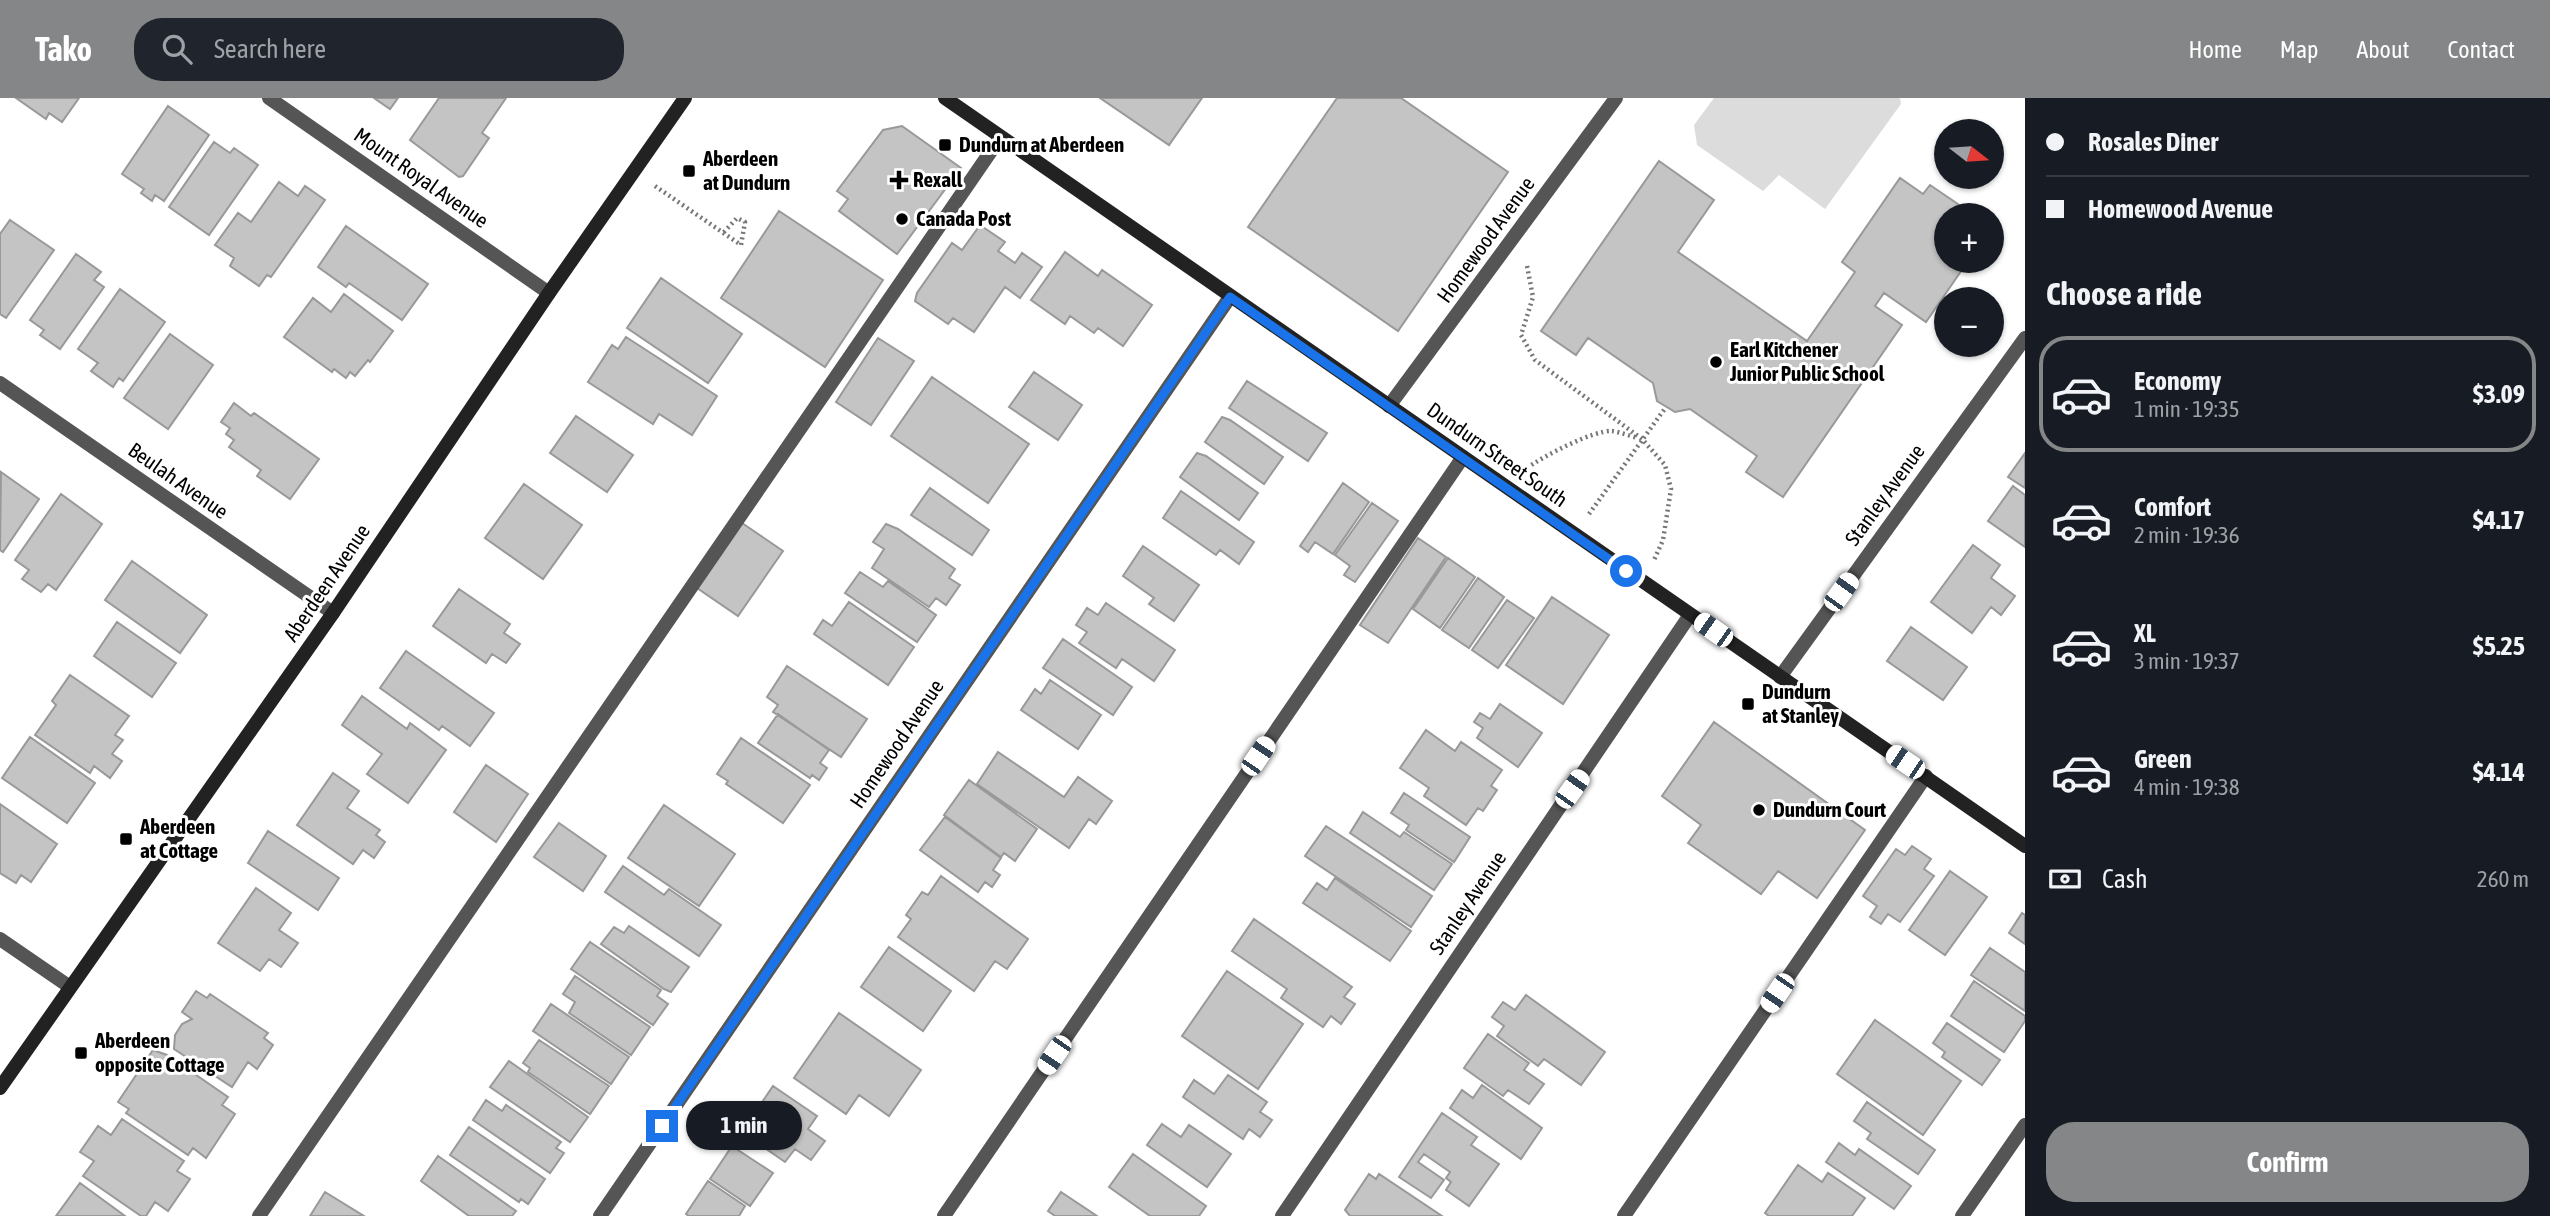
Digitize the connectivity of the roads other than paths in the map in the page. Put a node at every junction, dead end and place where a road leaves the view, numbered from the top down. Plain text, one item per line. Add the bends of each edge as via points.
1 (269, 98) edge
2 (685, 98) edge
3 (945, 98) edge
4 (1616, 98) edge
5 (1000, 138) junction
6 (549, 293) junction
7 (1230, 297) junction
8 (2025, 338) edge
9 (0, 383) edge
10 (1389, 407) junction
11 (1463, 457) junction
12 (333, 613) junction
13 (1690, 615) junction
14 (1780, 677) junction
15 (1926, 776) junction
16 (2025, 846) edge
17 (0, 939) edge
18 (70, 987) junction
19 (0, 1088) edge
20 (2025, 1125) edge
21 (259, 1216) edge
22 (600, 1216) edge
23 (944, 1216) edge
24 (1282, 1216) edge
25 (1624, 1216) edge
26 (1962, 1216) edge

1 - 6 street, Mount Royal Avenue
2 - 6 main road, Aberdeen Avenue
3 - 5 main road, Dundurn Street South
4 - 10 street, Homewood Avenue
5 - 7 main road, Dundurn Street South
5 - 21 street
6 - 12 main road, Aberdeen Avenue
7 - 10 main road, Dundurn Street South
7 - 22 street, Homewood Avenue
8 - 14 street, Stanley Avenue
9 - 12 street, Beulah Avenue
10 - 11 main road, Dundurn Street South
11 - 13 main road, Dundurn Street South
11 - 23 street
12 - 18 main road, Aberdeen Avenue
13 - 14 main road, Dundurn Street South
13 - 24 street, Stanley Avenue
14 - 15 main road, Dundurn Street South
15 - 16 main road, Dundurn Street South
15 - 25 street
17 - 18 street
18 - 19 main road, Aberdeen Avenue
20 - 26 street

